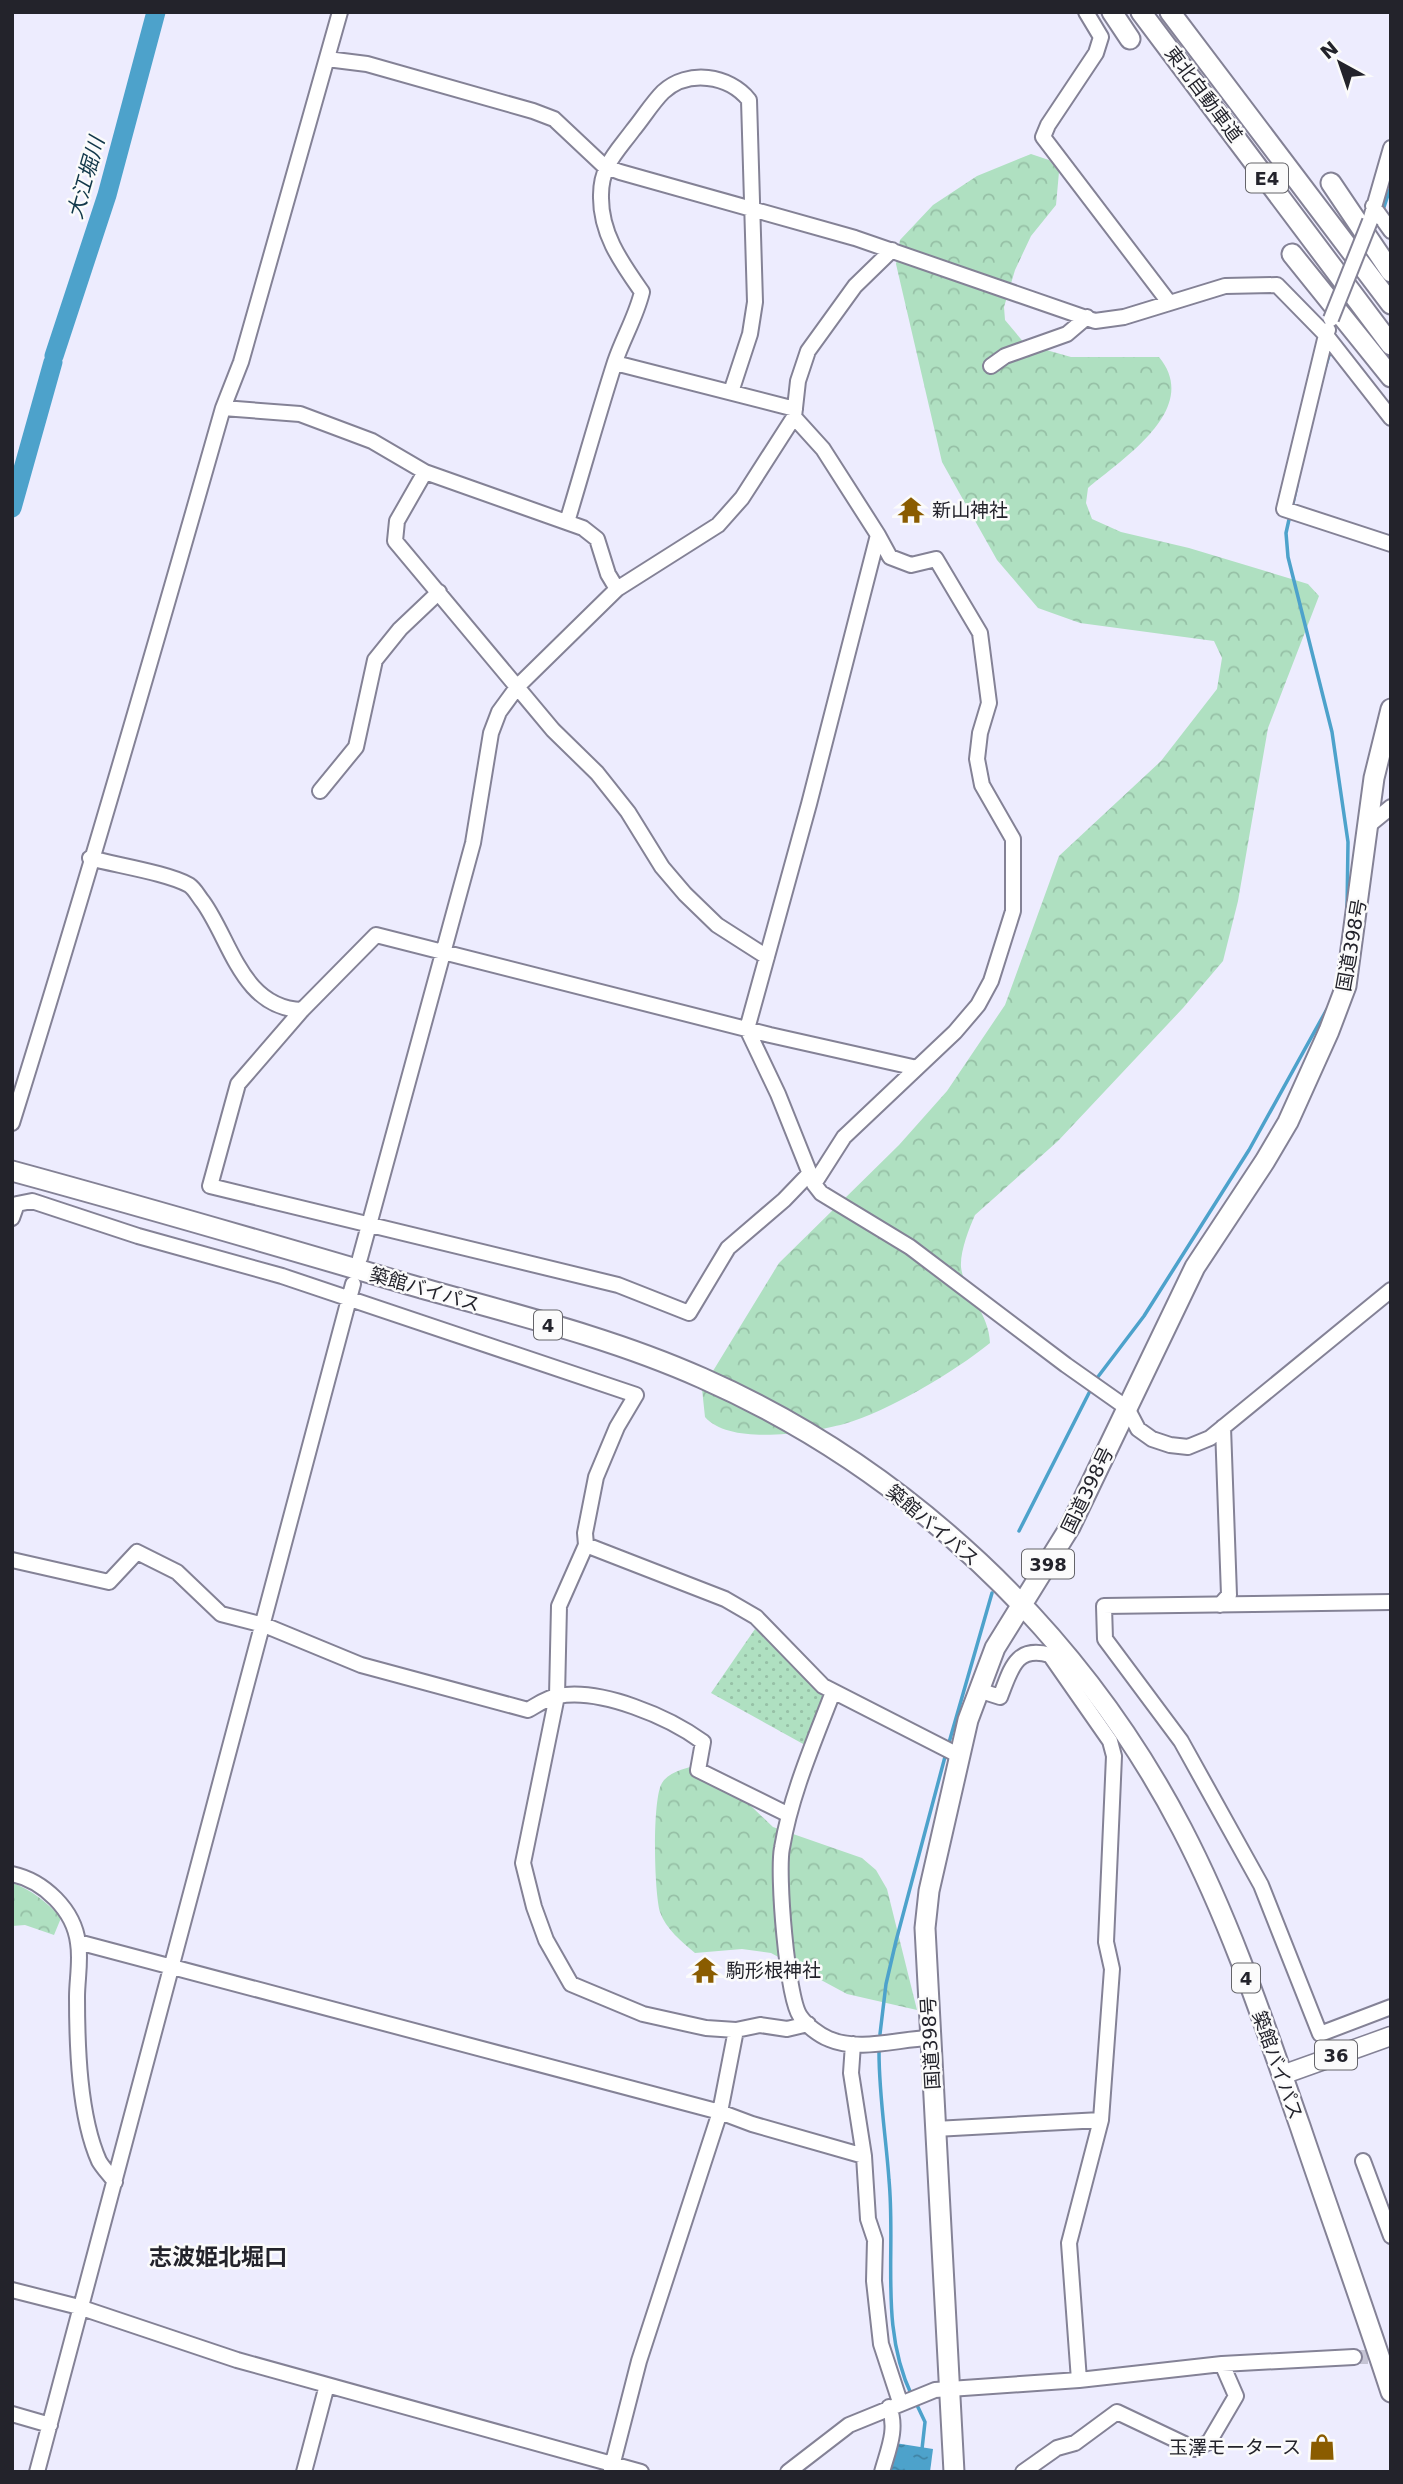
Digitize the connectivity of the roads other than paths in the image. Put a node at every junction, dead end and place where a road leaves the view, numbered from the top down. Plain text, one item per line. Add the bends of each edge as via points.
1 (340, 12) edge
2 (1086, 12) edge
3 (1112, 12) edge
4 (1141, 12) edge
5 (1170, 12) edge
6 (1130, 39) dead end
7 (327, 59) junction
8 (1391, 149) edge
9 (604, 166) junction
10 (1331, 183) dead end
11 (1373, 206) junction
12 (752, 208) junction
13 (1391, 231) edge
14 (892, 250) junction
15 (1292, 254) dead end
16 (1391, 272) edge
17 (1168, 301) junction
18 (1391, 304) edge
19 (1087, 317) junction
20 (1331, 341) junction
21 (1391, 345) edge
22 (615, 363) junction
23 (992, 366) dead end
24 (1391, 377) edge
25 (731, 391) junction
26 (223, 408) junction
27 (794, 413) junction
28 (1391, 418) edge
29 (425, 472) junction
30 (567, 522) junction
31 (878, 536) junction
32 (1391, 544) edge
33 (617, 589) junction
34 (439, 592) junction
35 (517, 686) junction
36 (1391, 709) edge
37 (320, 790) dead end
38 (1391, 807) edge
39 (1369, 825) junction
40 (90, 858) junction
41 (442, 954) junction
42 (767, 957) junction
43 (302, 1010) junction
44 (747, 1029) junction
45 (917, 1068) junction
46 (12, 1123) edge
47 (12, 1171) edge
48 (812, 1178) junction
49 (12, 1218) edge
50 (368, 1224) junction
51 (360, 1258) dead end
52 (353, 1284) dead end
53 (1391, 1290) edge
54 (349, 1300) junction
55 (1127, 1408) junction
56 (1223, 1427) junction
57 (586, 1545) junction
58 (12, 1560) edge
59 (1391, 1602) edge
60 (1022, 1605) junction
61 (1220, 1605) junction
62 (264, 1625) junction
63 (978, 1690) junction
64 (833, 1692) junction
65 (557, 1696) junction
66 (948, 1751) junction
67 (789, 1815) junction
68 (12, 1874) edge
69 (78, 1942) junction
70 (173, 1966) junction
71 (1391, 2007) edge
72 (808, 2024) junction
73 (736, 2030) junction
74 (1391, 2036) edge
75 (929, 2038) junction
76 (853, 2044) junction
77 (1282, 2075) junction
78 (720, 2112) junction
79 (1101, 2120) junction
80 (934, 2129) junction
81 (864, 2156) junction
82 (1363, 2161) dead end
83 (116, 2182) junction
84 (1391, 2236) edge
85 (12, 2290) edge
86 (79, 2308) junction
87 (1354, 2357) tunnel mouth
88 (1222, 2364) junction
89 (1079, 2380) junction
90 (327, 2385) junction
91 (949, 2390) junction
92 (1391, 2392) edge
93 (898, 2403) junction
94 (12, 2414) edge
95 (50, 2425) junction
96 (611, 2468) edge
97 (37, 2472) edge
98 (304, 2472) edge
99 (640, 2472) edge
100 (789, 2472) edge
101 (882, 2472) edge
102 (954, 2472) edge
103 (1023, 2472) edge

1 - 7 street
2 - 17 street via 1101,37 1096,53 1043,137
3 - 6 highway
4 - 21 highway, 東北自動車道 / E4
5 - 18 highway, 東北自動車道 / E4
7 - 9 street via 367,64 554,119
7 - 26 street via 241,362
8 - 11 street
9 - 12 street
9 - 12 street via 663,93 687,80 724,81 740,88 749,100
9 - 22 street via 603,222 613,249 642,292
10 - 16 highway
11 - 13 street
11 - 20 street, bridge via 1331,319
12 - 14 street
12 - 25 street via 755,302 750,334
14 - 19 street
14 - 27 street via 855,286 808,351
15 - 24 highway
17 - 19 street via 1124,317 1095,321
17 - 20 street via 1225,286 1278,285
19 - 23 street via 1067,334 1004,356
20 - 28 street
20 - 32 street via 1295,454 1284,509
22 - 25 street
22 - 30 street
25 - 27 street
26 - 29 street via 300,414 372,441
26 - 40 street via 118,776
27 - 31 street
27 - 33 street via 742,498 718,525
29 - 30 street
29 - 34 street via 397,521 395,541
30 - 33 street via 597,539
31 - 42 street
31 - 45 street via 890,557 911,565 936,559 980,633 989,703 977,759 982,785 1013,839 1013,911 991,981 978,1005
33 - 35 street
34 - 35 street
34 - 37 street via 375,660 356,747
35 - 41 street via 491,733 473,843
35 - 42 street via 568,747 597,773 685,894 717,925
36 - 39 highway, 国道398号 / 398 via 1374,778
38 - 39 street
39 - 55 highway, 国道398号 / 398 via 1346,986 1329,1031 1288,1122 1195,1267
40 - 43 street via 188,885 217,921 244,978 276,1004
40 - 46 street
41 - 43 street via 376,935
41 - 44 street
41 - 50 street
42 - 44 street
43 - 50 street via 238,1084 210,1186
44 - 45 street
44 - 48 street
45 - 48 street via 844,1137
47 - 60 highway, 築館バイパス / 4 via 569,1331 701,1377 814,1436 891,1488
48 - 50 street via 728,1248 689,1313 618,1285
48 - 55 street via 821,1193 910,1247
49 - 54 street via 18,1203 32,1201
50 - 51 street
52 - 54 street
53 - 56 street
54 - 57 street via 636,1395 596,1477
54 - 62 street
55 - 56 street via 1138,1429 1170,1446 1188,1447
55 - 60 highway, 国道398号 / 398 via 1070,1527
56 - 61 street via 1229,1595
57 - 64 street via 725,1599 756,1617 795,1660
57 - 65 street via 558,1606
58 - 62 street via 109,1582 137,1552 177,1572 221,1614
59 - 61 street
60 - 63 highway, 国道398号 / 398 via 995,1648
60 - 77 highway, 築館バイパス / 4 via 1117,1721 1175,1817 1228,1930
61 - 71 street via 1104,1606 1105,1639 1181,1741 1261,1885 1320,2034
62 - 65 street via 361,1665 528,1710
62 - 70 street
63 - 66 highway, 国道398号 / 398
63 - 79 street via 1000,1697 1020,1656 1035,1651 1050,1655 1110,1741 1114,1756 1106,1942 1112,1969
64 - 66 street
64 - 67 street
65 - 67 street via 586,1696 636,1707 687,1730 703,1742 698,1770
65 - 73 street via 523,1863 534,1907 561,1968 571,1984 643,2014
66 - 75 highway, 国道398号 / 398 via 925,1928
67 - 72 street via 781,1851 784,1923 794,2001
68 - 69 street via 46,1888 66,1914
69 - 70 street
69 - 83 street via 77,2036 87,2117 100,2162
70 - 78 street
70 - 83 street
72 - 73 street
72 - 76 street via 831,2040
73 - 78 street
74 - 77 main road, 36
75 - 76 street
75 - 80 highway, 国道398号 / 398
76 - 81 street via 851,2082
77 - 92 highway, 築館バイパス / 4
78 - 81 street
78 - 96 street via 639,2361
79 - 80 street
79 - 89 street via 1069,2242
80 - 91 highway, 国道398号 / 398
81 - 93 street via 881,2344
82 - 84 street
83 - 86 street
85 - 86 street
86 - 90 street
86 - 95 street
87 - 88 street
88 - 89 street
88 - 103 street via 1236,2396 1209,2442 1195,2449 1117,2412 1075,2443 1057,2448
89 - 91 street
90 - 96 street
90 - 98 street
91 - 93 street
91 - 102 highway, 国道398号 / 398
93 - 100 street via 849,2425
93 - 101 street
94 - 95 street
95 - 97 street
96 - 99 street

